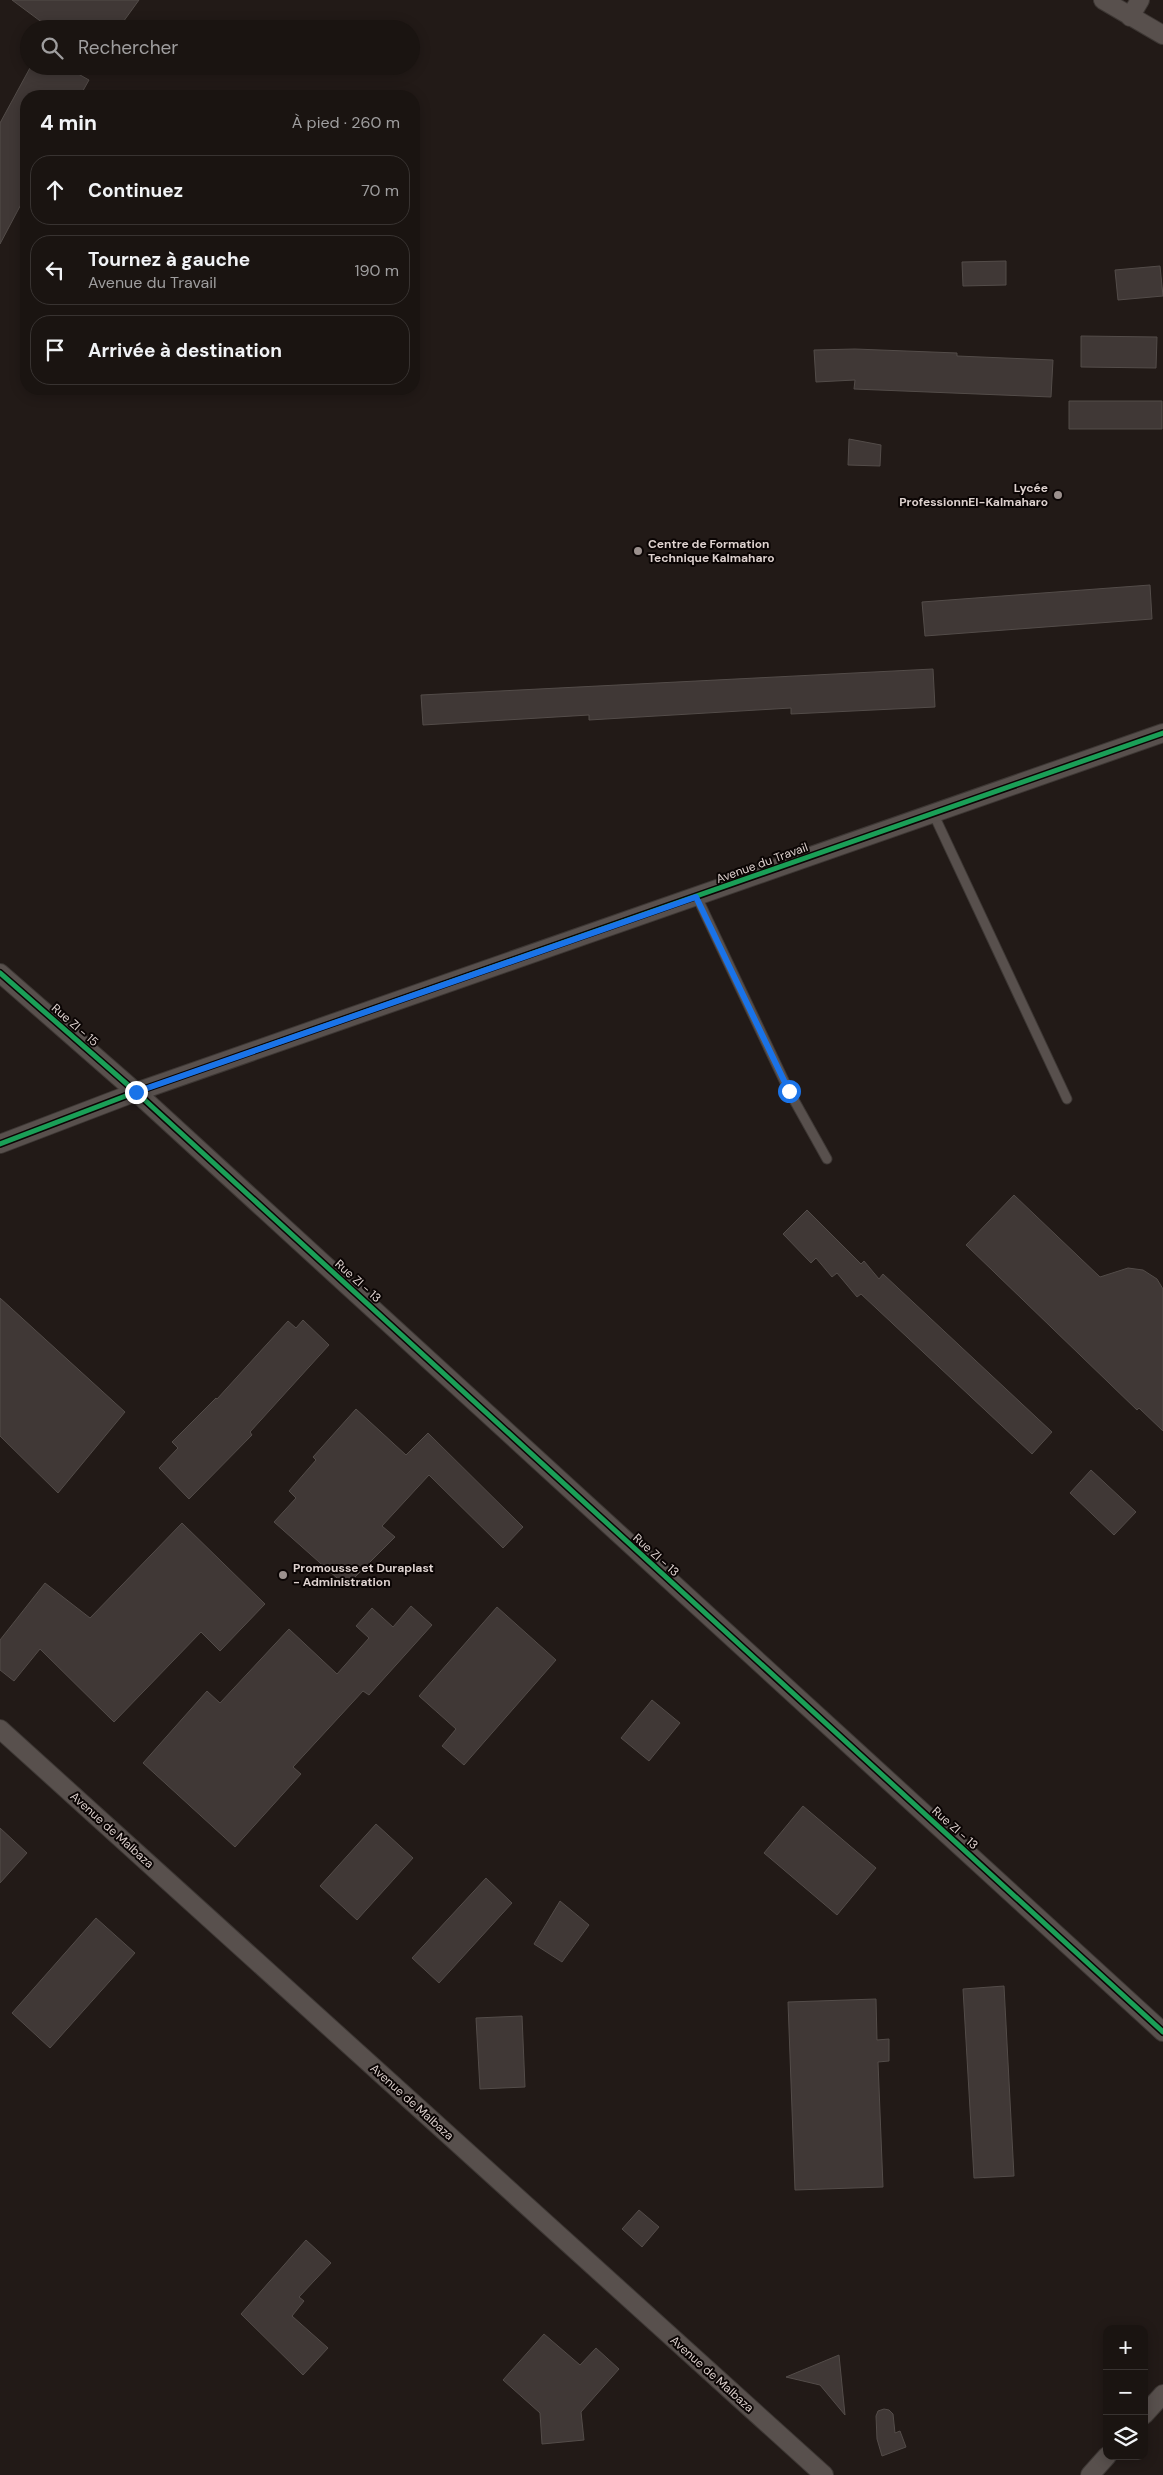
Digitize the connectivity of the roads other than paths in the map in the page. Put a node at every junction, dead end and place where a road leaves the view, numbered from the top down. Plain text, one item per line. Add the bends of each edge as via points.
1 (1103, 0) edge
2 (1140, 0) edge
3 (1130, 17) junction
4 (1163, 36) edge
5 (1163, 733) edge
6 (933, 813) junction
7 (696, 897) junction
8 (0, 973) edge
9 (136, 1092) junction
10 (1067, 1098) dead end
11 (0, 1144) edge
12 (827, 1159) dead end
13 (0, 1729) edge
14 (1163, 2032) edge
15 (1163, 2394) edge
16 (1148, 2411) edge
17 (1103, 2460) edge
18 (824, 2475) edge
19 (1090, 2475) edge

1 - 3 street
2 - 3 street
3 - 4 street
5 - 6 street, Avenue du Travail
6 - 7 street, Avenue du Travail
6 - 10 lane
7 - 9 street, Avenue du Travail
7 - 12 lane via 789,1091
8 - 9 street, Rue ZI - 15
9 - 11 street, Avenue du Travail
9 - 14 street, Rue ZI - 13
13 - 18 street, Avenue de Malbaza
15 - 16 street
17 - 19 street

